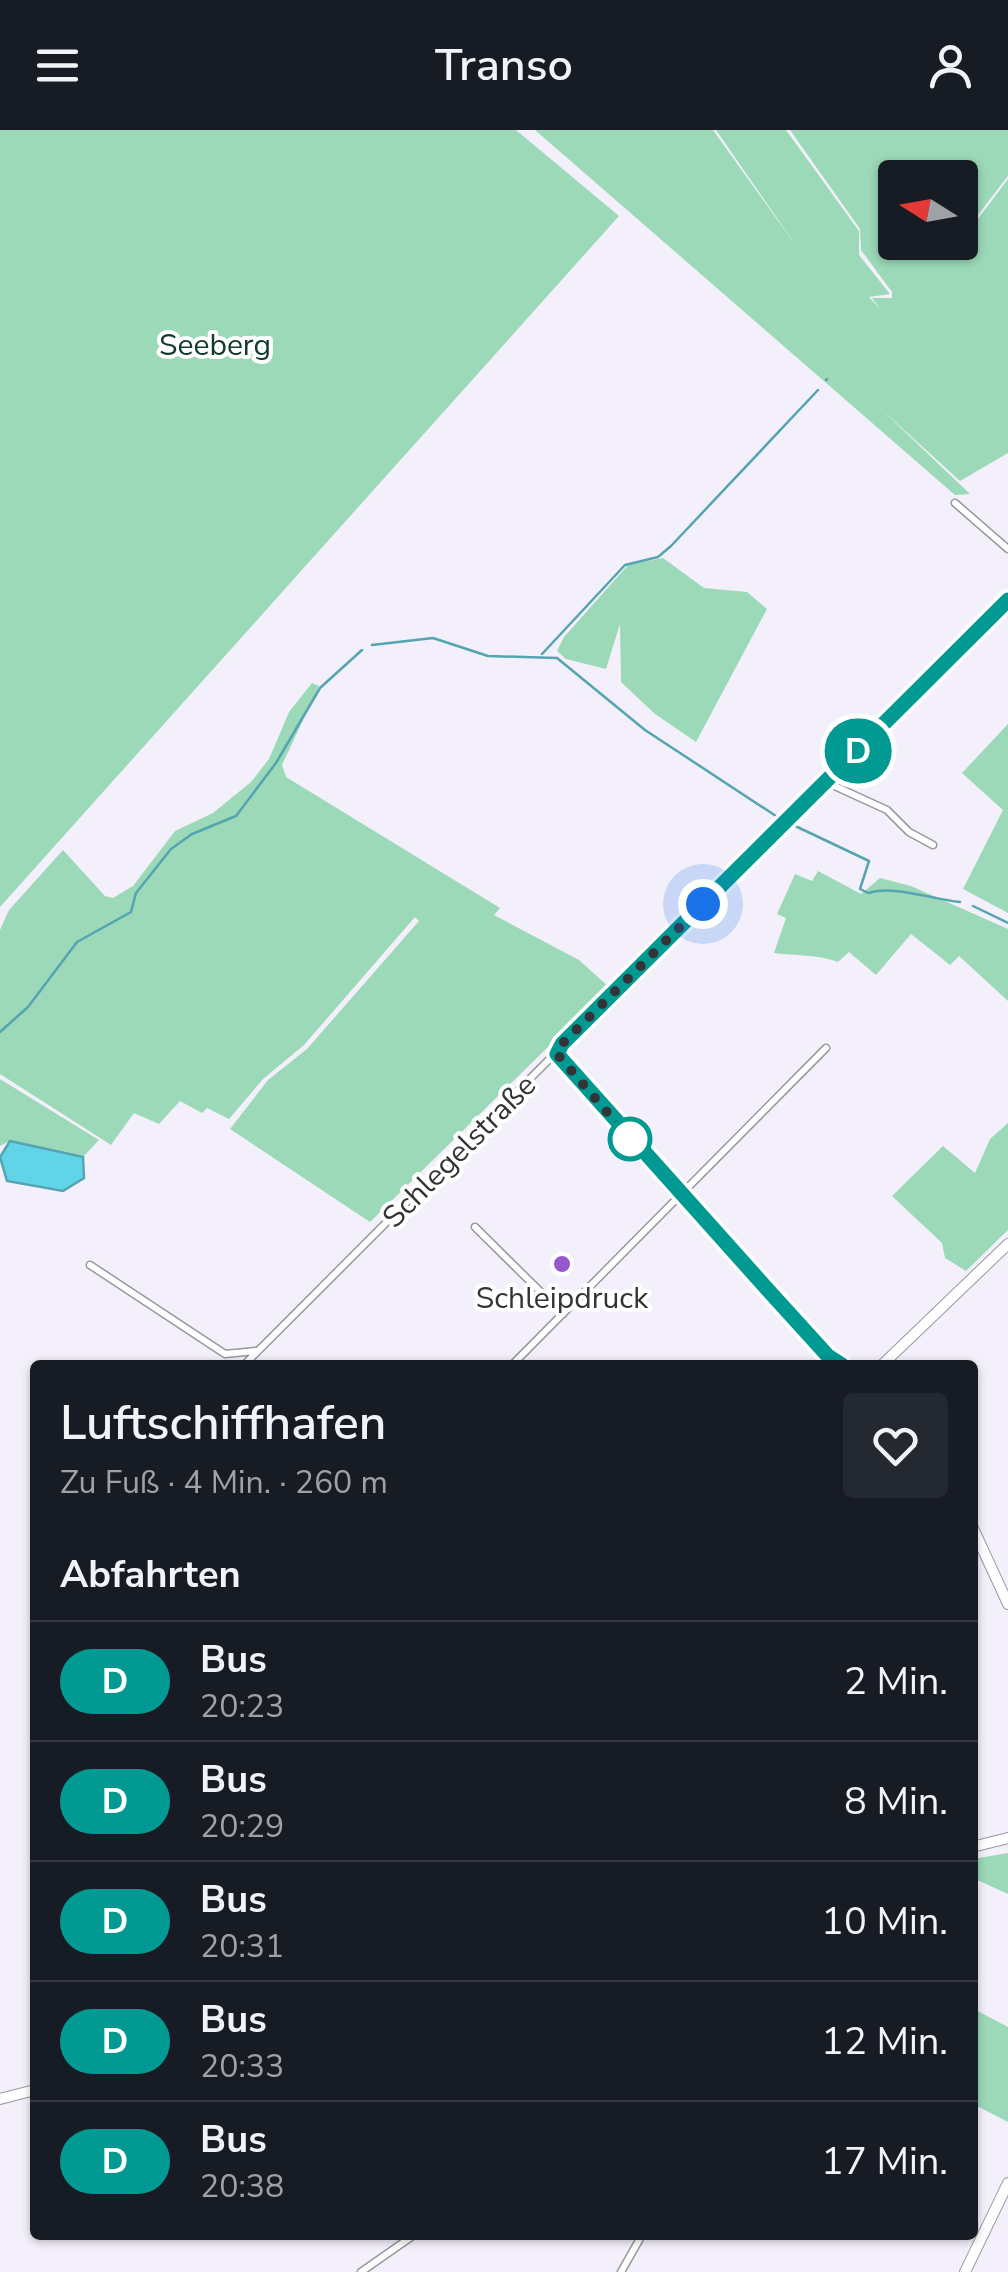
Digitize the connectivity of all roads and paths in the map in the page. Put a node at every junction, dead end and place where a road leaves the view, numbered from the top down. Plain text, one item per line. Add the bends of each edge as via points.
1 (955, 502) dead end
2 (1008, 549) edge
3 (1008, 600) edge
4 (828, 782) junction
5 (933, 845) dead end
6 (826, 1048) dead end
7 (557, 1054) junction
8 (680, 1195) junction
9 (476, 1226) dead end
10 (1008, 1244) edge
11 (90, 1266) dead end
12 (563, 1314) junction
13 (916, 1336) junction
14 (259, 1350) junction
15 (828, 1356) junction
16 (249, 1360) edge
17 (517, 1360) edge
18 (830, 1360) edge
19 (834, 1360) edge
20 (888, 1360) edge
21 (897, 1360) edge
22 (978, 1539) edge
23 (1008, 1604) edge
24 (1008, 1838) edge
25 (978, 1846) edge
26 (30, 2091) edge
27 (0, 2099) edge
28 (1008, 2183) edge
29 (407, 2240) edge
30 (639, 2240) edge
31 (361, 2272) edge
32 (621, 2272) edge
33 (965, 2272) edge

1 - 2 street
3 - 4 street, Schlegelstraße
4 - 5 street via 887,810
4 - 7 street, Schlegelstraße
6 - 8 street
7 - 8 street
7 - 14 street, Schlegelstraße
8 - 12 street
8 - 15 street
9 - 12 street
10 - 13 main road
11 - 14 street via 225,1354
12 - 17 street
13 - 20 main road
13 - 21 main road
14 - 16 street, Schlegelstraße
15 - 18 street
15 - 19 street
22 - 23 main road
24 - 25 main road
26 - 27 main road
28 - 33 main road
29 - 31 street
30 - 32 street

